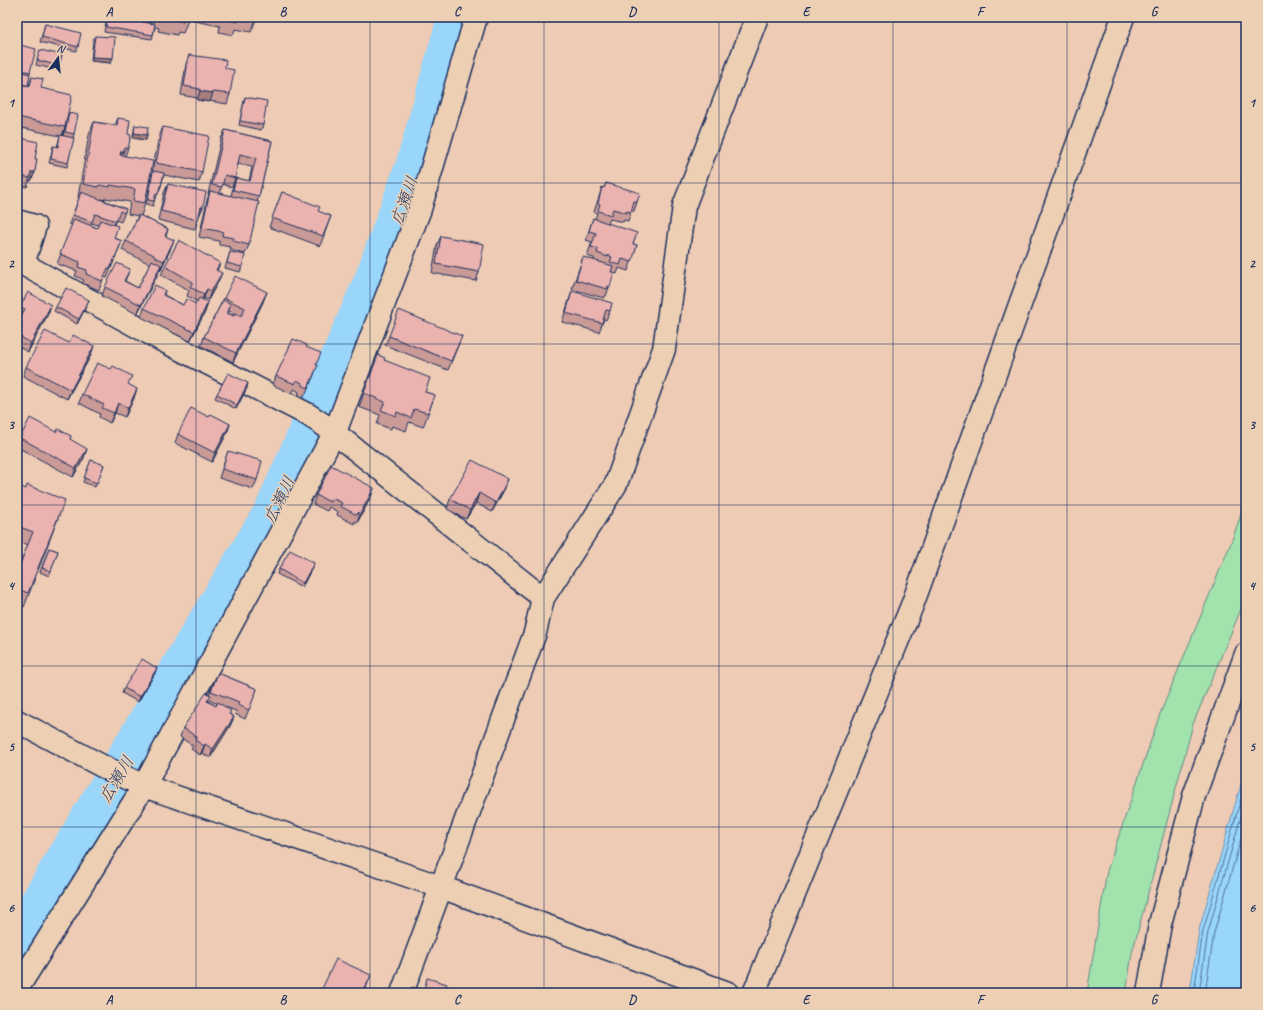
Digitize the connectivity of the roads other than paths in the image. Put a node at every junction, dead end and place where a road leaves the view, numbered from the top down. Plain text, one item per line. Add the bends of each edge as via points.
1 (476, 17) edge
2 (758, 17) edge
3 (1123, 17) edge
4 (17, 221) edge
5 (331, 430) junction
6 (543, 598) junction
7 (1246, 654) edge
8 (17, 721) edge
9 (139, 784) junction
10 (441, 887) junction
11 (17, 989) edge
12 (402, 993) edge
13 (728, 993) edge
14 (754, 993) edge
15 (1148, 993) edge

1 - 5 street via 420,209
2 - 6 street via 684,206 664,349 616,484
3 - 14 street via 914,603
4 - 5 street via 35,226 23,264 162,340 307,414
5 - 6 street
5 - 9 street
6 - 10 street via 535,633
7 - 15 street via 1194,796 1160,924
8 - 9 street
9 - 10 street
9 - 11 street
10 - 12 street
10 - 13 street

